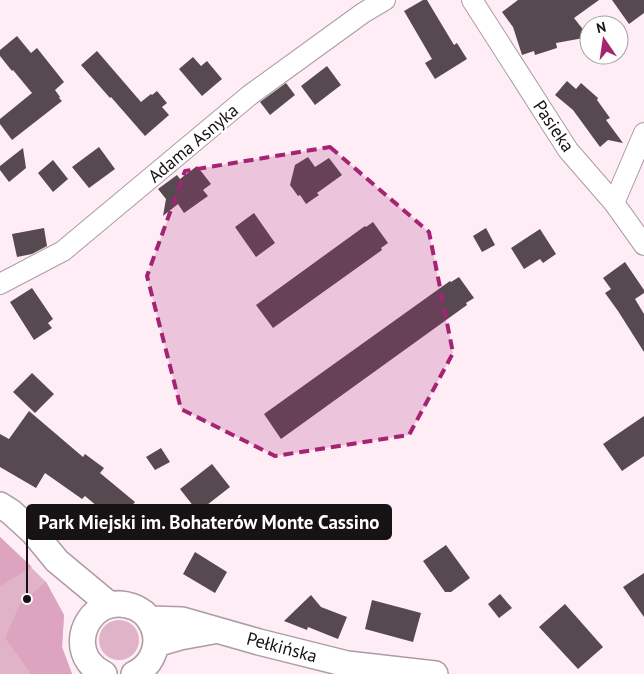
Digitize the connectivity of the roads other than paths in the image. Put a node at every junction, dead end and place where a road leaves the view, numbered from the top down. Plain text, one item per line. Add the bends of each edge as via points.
1 (385, 0) edge
2 (472, 0) edge
3 (644, 133) edge
4 (614, 203) junction
5 (644, 245) edge
6 (0, 284) edge
7 (0, 505) edge
8 (57, 561) junction
9 (110, 605) junction
10 (150, 619) junction
11 (87, 622) junction
12 (218, 630) junction
13 (156, 644) junction
14 (343, 669) edge
15 (142, 672) edge
16 (104, 674) edge
17 (435, 674) edge

1 - 6 street, Adama Asnyka via 250,95 63,251
2 - 4 street, Pasieka via 568,150
3 - 4 street
4 - 5 street, Pasieka
7 - 8 street via 34,534
8 - 9 street
8 - 11 street
9 - 10 street via 133,606
9 - 11 street via 98,610
10 - 12 street, Pełkińska via 182,620
10 - 13 street
11 - 16 street via 83,632 84,652 92,665
12 - 13 street, Pełkińska
12 - 14 street, Pełkińska
13 - 15 street
14 - 17 street, Pełkińska

